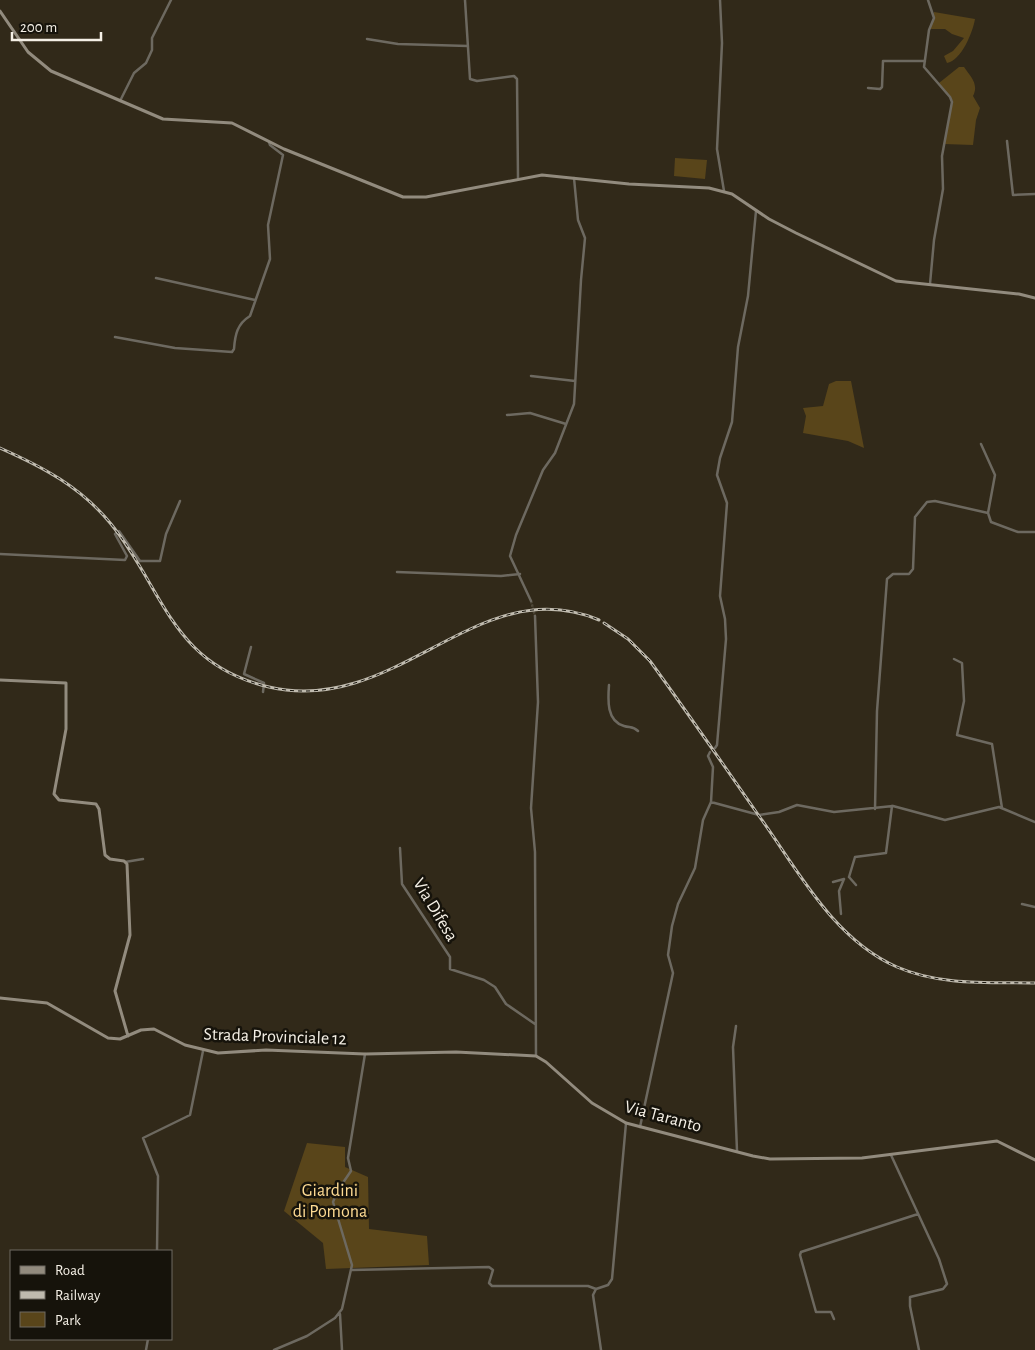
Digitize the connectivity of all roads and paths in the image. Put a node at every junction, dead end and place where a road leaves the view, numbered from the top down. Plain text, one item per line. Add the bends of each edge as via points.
1 (171, 0) edge
2 (465, 0) edge
3 (720, 0) edge
4 (928, 0) edge
5 (0, 11) edge
6 (367, 39) dead end
7 (468, 46) junction
8 (925, 61) junction
9 (868, 88) dead end
10 (120, 101) junction
11 (1007, 140) dead end
12 (269, 142) junction
13 (574, 177) junction
14 (518, 178) junction
15 (724, 191) junction
16 (1035, 194) edge
17 (756, 210) junction
18 (156, 278) dead end
19 (930, 286) junction
20 (1035, 298) edge
21 (255, 300) junction
22 (115, 337) dead end
23 (531, 376) dead end
24 (575, 381) junction
25 (507, 415) dead end
26 (566, 424) junction
27 (981, 444) dead end
28 (180, 501) dead end
29 (988, 512) junction
30 (1035, 532) edge
31 (0, 554) edge
32 (398, 572) dead end
33 (520, 574) junction
34 (532, 601) tunnel mouth
35 (535, 616) tunnel mouth
36 (251, 647) dead end
37 (954, 659) dead end
38 (0, 680) edge
39 (609, 685) dead end
40 (263, 692) dead end
41 (638, 731) dead end
42 (715, 748) dead end
43 (710, 752) dead end
44 (711, 802) junction
45 (892, 806) junction
46 (1002, 808) junction
47 (875, 809) junction
48 (1035, 822) edge
49 (400, 848) dead end
50 (143, 858) dead end
51 (125, 862) junction
52 (849, 877) junction
53 (844, 879) junction
54 (833, 882) dead end
55 (856, 885) dead end
56 (1022, 904) dead end
57 (1035, 907) edge
58 (841, 914) dead end
59 (0, 998) edge
60 (536, 1024) junction
61 (736, 1026) dead end
62 (128, 1036) junction
63 (203, 1051) junction
64 (365, 1054) junction
65 (536, 1056) junction
66 (626, 1123) junction
67 (640, 1127) junction
68 (737, 1151) junction
69 (891, 1154) junction
70 (1035, 1160) edge
71 (918, 1214) junction
72 (157, 1250) edge
73 (352, 1270) junction
74 (596, 1289) junction
75 (340, 1313) junction
76 (834, 1319) dead end
77 (274, 1350) edge
78 (342, 1350) edge
79 (602, 1350) edge
80 (919, 1350) edge

1 - 10 street via 152,38 152,50 146,63 134,73
2 - 7 street
3 - 15 street via 722,43 717,149
4 - 8 street via 934,18
5 - 10 street via 28,52 43,67
6 - 7 street via 398,44
7 - 14 street via 472,81 513,76 517,79
8 - 9 street via 883,61 882,87
8 - 19 street via 924,67 952,102 942,156 944,189 934,240
10 - 12 street via 163,119 232,123
11 - 16 street via 1013,195
12 - 14 street via 403,197 426,197
12 - 21 street via 283,155 268,226 270,259
13 - 14 street via 542,175
13 - 15 street
13 - 24 street via 578,220 585,238
15 - 17 street
17 - 19 street via 896,281
17 - 42 street via 732,422 717,475 727,503 720,596 726,639
18 - 21 street
19 - 20 street
21 - 22 street via 250,316 238,327 232,352 175,348
23 - 24 street
24 - 26 street via 574,404
25 - 26 street via 530,413
26 - 33 street via 516,535 510,556
27 - 29 street via 995,476
28 - 31 street via 166,534 160,561 140,561 119,531 115,534 127,556 125,560
29 - 30 street via 994,524 1018,532
29 - 47 street via 927,502 915,517 912,572 888,577 877,711
32 - 33 street
33 - 34 street
35 - 60 street via 538,702 531,808
36 - 40 street via 244,674 264,683
37 - 46 street via 962,663 964,699 957,735 992,744
38 - 51 street via 66,684 66,729 54,794 59,800 96,804 105,855
39 - 41 street via 608,710 622,726 632,726
43 - 44 street via 708,756 713,767
44 - 47 street via 758,815 797,805 834,812
44 - 67 street via 703,820 695,868 678,904 672,926 668,955 673,973
45 - 46 street via 945,820
45 - 47 street
45 - 52 street via 886,853 855,857
46 - 48 street
49 - 60 street, Via Difesa via 402,884 450,957 450,969 490,983 506,1004
50 - 51 street
51 - 62 street via 130,935 115,991
52 - 53 street
52 - 55 street
53 - 54 street
53 - 58 street via 839,891
56 - 57 street
59 - 62 street, Strada Provinciale 12 via 40,1001 58,1008 98,1034 113,1039
60 - 65 street
61 - 68 street via 733,1047
62 - 63 street, Strada Provinciale 12 via 154,1029 174,1041
63 - 64 street, Strada Provinciale 12
63 - 72 street via 190,1115 143,1138 158,1176
64 - 65 street, Strada Provinciale 12 via 446,1052
64 - 73 street via 348,1158 351,1171 333,1202
65 - 66 street, Via Taranto via 602,1111
66 - 67 street, Via Taranto
66 - 74 street via 612,1280
67 - 68 street, Via Taranto
68 - 69 street, Via Taranto via 775,1159 862,1158
69 - 70 street, Via Taranto via 997,1140
69 - 71 street
71 - 76 street via 801,1252 816,1312 831,1312
71 - 80 street via 947,1286 910,1297
73 - 74 street via 489,1267 493,1270 489,1283 492,1286 588,1286
73 - 75 street
74 - 79 street via 593,1295
75 - 77 street via 307,1336
75 - 78 street

